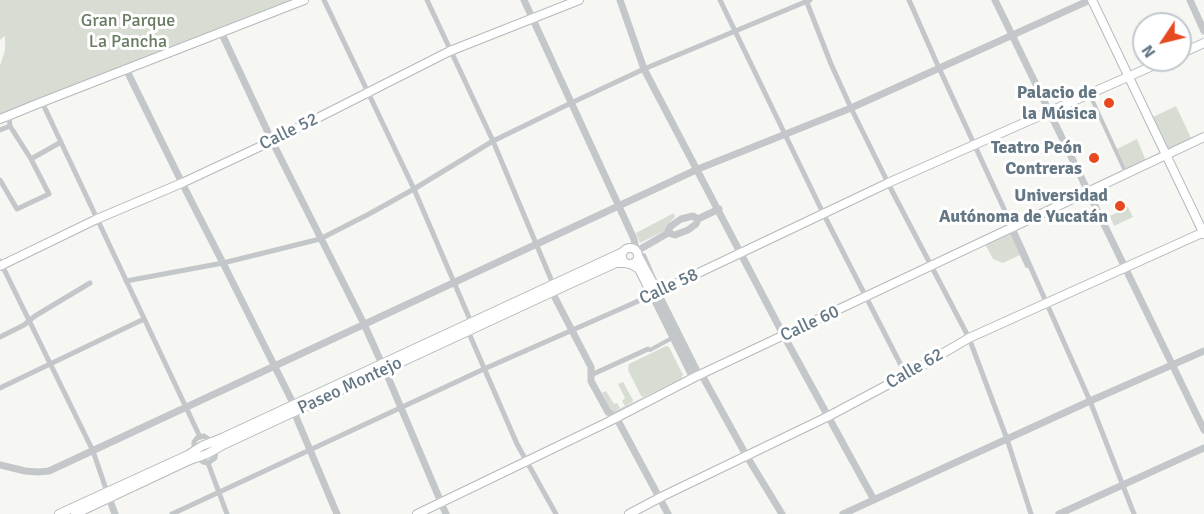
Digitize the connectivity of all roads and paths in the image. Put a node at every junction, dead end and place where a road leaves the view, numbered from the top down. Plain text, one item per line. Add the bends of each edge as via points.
1 (304, 0) edge
2 (324, 0) edge
3 (427, 0) edge
4 (525, 0) edge
5 (579, 0) edge
6 (620, 0) edge
7 (720, 0) edge
8 (909, 0) edge
9 (995, 0) edge
10 (1091, 0) edge
11 (1190, 0) edge
12 (807, 1) edge
13 (532, 17) junction
14 (735, 30) junction
15 (221, 32) junction
16 (1204, 32) edge
17 (1011, 35) junction
18 (450, 51) junction
19 (939, 68) junction
20 (126, 69) junction
21 (644, 69) junction
22 (1140, 72) edge
23 (1129, 77) junction
24 (368, 93) junction
25 (1089, 95) junction
26 (42, 102) junction
27 (571, 102) junction
28 (851, 108) junction
29 (1050, 112) junction
30 (9, 116) junction
31 (0, 119) edge
32 (10, 126) junction
33 (0, 130) edge
34 (784, 134) junction
35 (1204, 137) edge
36 (272, 141) junction
37 (493, 141) junction
38 (61, 142) junction
39 (974, 145) junction
40 (1166, 154) junction
41 (31, 159) junction
42 (698, 169) junction
43 (1125, 172) junction
44 (0, 180) edge
45 (182, 183) junction
46 (888, 183) junction
47 (414, 189) junction
48 (1088, 191) junction
49 (617, 202) junction
50 (719, 208) junction
51 (824, 215) junction
52 (97, 219) junction
53 (698, 219) junction
54 (1011, 225) junction
55 (1204, 233) edge
56 (668, 234) junction
57 (320, 238) junction
58 (536, 244) junction
59 (623, 252) junction
60 (639, 253) junction
61 (741, 254) junction
62 (223, 263) junction
63 (1, 264) edge
64 (628, 264) junction
65 (931, 266) junction
66 (1125, 268) junction
67 (126, 281) junction
68 (90, 284) dead end
69 (453, 284) junction
70 (553, 288) junction
71 (657, 294) junction
72 (867, 297) junction
73 (1045, 299) junction
74 (662, 308) junction
75 (144, 319) junction
76 (30, 320) junction
77 (471, 322) junction
78 (364, 324) junction
79 (468, 331) junction
80 (572, 331) junction
81 (784, 336) junction
82 (0, 337) edge
83 (969, 338) junction
84 (649, 349) joint
85 (1204, 351) edge
86 (51, 363) junction
87 (1173, 365) junction
88 (273, 366) junction
89 (383, 367) junction
90 (484, 369) junction
91 (591, 375) junction
92 (906, 375) junction
93 (687, 378) junction
94 (703, 378) junction
95 (0, 388) edge
96 (1090, 401) junction
97 (186, 407) junction
98 (294, 408) junction
99 (402, 408) junction
100 (829, 416) junction
101 (617, 417) junction
102 (1204, 430) edge
103 (200, 437) junction
104 (1007, 439) junction
105 (214, 446) junction
106 (1204, 448) edge
107 (311, 450) junction
108 (93, 451) junction
109 (196, 454) junction
110 (746, 455) junction
111 (526, 461) junction
112 (208, 463) junction
113 (0, 465) edge
114 (1123, 485) junction
115 (219, 492) junction
116 (108, 495) junction
117 (659, 498) junction
118 (874, 500) junction
119 (440, 503) junction
120 (59, 514) edge
121 (75, 514) edge
122 (115, 514) edge
123 (172, 514) edge
124 (226, 514) edge
125 (337, 514) edge
126 (417, 514) edge
127 (446, 514) edge
128 (556, 514) edge
129 (629, 514) edge
130 (668, 514) edge
131 (782, 514) edge
132 (843, 514) edge
133 (1031, 514) edge
134 (1059, 514) edge
135 (1134, 514) edge

1 - 15 main road
2 - 24 street
3 - 18 street
4 - 13 street
5 - 13 main road, Calle 52
6 - 21 street
7 - 14 street
8 - 19 street
9 - 17 street
10 - 17 street
10 - 23 main road
11 - 16 street
12 - 14 street
12 - 28 street
13 - 18 main road, Calle 52
13 - 27 street
14 - 21 street
14 - 34 street
15 - 20 main road
15 - 36 street
17 - 19 street
17 - 29 street
18 - 24 main road, Calle 52
18 - 37 street
19 - 28 street
19 - 39 street
20 - 26 main road
20 - 45 street
21 - 27 street
21 - 42 street
22 - 23 main road, Calle 58
23 - 25 main road, Calle 58
23 - 40 main road
24 - 36 main road, Calle 52
24 - 47 street
25 - 29 main road, Calle 58
25 - 43 street
26 - 30 main road
26 - 38 street
27 - 37 street
27 - 49 street
28 - 34 street
28 - 46 street
29 - 39 main road, Calle 58
29 - 48 street
30 - 31 main road
30 - 32 street
32 - 33 street
32 - 41 street
34 - 42 street
34 - 51 street
35 - 40 main road, Calle 60
36 - 45 main road, Calle 52
36 - 57 street
37 - 47 street
37 - 58 street
38 - 41 street
38 - 52 street
39 - 46 main road, Calle 58
39 - 54 street
40 - 43 main road, Calle 60
40 - 48 street
40 - 55 main road
41 - 44 street via 49,194 18,209
42 - 49 street
42 - 50 street
43 - 48 main road, Calle 60
45 - 52 main road, Calle 52
45 - 62 street
46 - 51 main road, Calle 58
46 - 65 street
47 - 57 street
47 - 69 street
48 - 54 main road, Calle 60
48 - 66 street
48 - 73 street via 1015,228
49 - 58 street
49 - 60 street
50 - 53 street
50 - 61 street
51 - 61 main road, Calle 58
51 - 72 street
52 - 63 main road, Calle 52
52 - 67 street
53 - 56 street via 688,230
53 - 56 street via 681,219
54 - 65 main road, Calle 60
54 - 73 street
55 - 66 main road, Calle 62
56 - 60 street
57 - 62 street
57 - 78 street
58 - 69 street
58 - 70 street
59 - 60 main road via 630,248
59 - 64 main road
59 - 70 main road
60 - 64 main road via 636,262
60 - 71 main road
61 - 71 main road, Calle 58
61 - 81 street
62 - 67 street
62 - 88 street
63 - 76 street
64 - 70 main road, Paseo Montejo via 616,264
64 - 71 main road via 639,269
65 - 72 main road, Calle 60
65 - 73 street via 1010,230
65 - 83 street
66 - 73 main road, Calle 62
66 - 87 street
67 - 75 street
68 - 76 street
69 - 77 street
69 - 78 street
70 - 77 main road
70 - 79 main road, Paseo Montejo
70 - 80 street
71 - 74 street
71 - 80 street, Calle 58
71 - 81 street via 662,296 701,370
71 - 84 street via 672,338
72 - 81 main road, Calle 60
72 - 92 street
73 - 83 main road, Calle 62
73 - 96 street
74 - 93 street via 691,374
74 - 94 street
75 - 86 street
75 - 97 street
76 - 82 street
76 - 86 street
77 - 89 main road
78 - 88 street
78 - 89 street
79 - 89 main road, Paseo Montejo
79 - 90 street
80 - 90 street, Calle 58
80 - 91 street via 591,367
81 - 94 main road, Calle 60
81 - 100 street
83 - 92 main road, Calle 62
83 - 104 street
84 - 91 street
85 - 87 street
86 - 95 street
86 - 108 street
87 - 96 street
87 - 102 street
88 - 97 street
88 - 98 street
89 - 98 main road, Paseo Montejo
89 - 99 street
90 - 99 street, Calle 58
90 - 111 street
91 - 101 street via 608,412
92 - 100 main road, Calle 62
93 - 94 main road, Calle 60
93 - 101 main road, Calle 60
94 - 101 street
94 - 110 street
96 - 104 street
96 - 114 street
97 - 103 street
97 - 108 street
98 - 105 main road, Paseo Montejo
98 - 105 main road, Paseo Montejo via 222,438
98 - 107 street
99 - 107 street, Calle 58
99 - 119 street
100 - 110 main road, Calle 62
100 - 118 street
101 - 111 main road, Calle 60
101 - 117 street
103 - 105 street via 206,437
103 - 109 street via 194,442
104 - 118 street
104 - 133 street
105 - 109 main road, Paseo Montejo
105 - 112 street via 215,458
106 - 114 street
107 - 115 street, Calle 58
107 - 125 street
108 - 113 street via 49,471
108 - 116 street
109 - 112 street
109 - 116 main road, Paseo Montejo
110 - 117 main road, Calle 62
110 - 131 street
111 - 119 main road, Calle 60
111 - 128 street
112 - 115 street
114 - 134 street
114 - 135 street
115 - 123 street, Calle 58
115 - 124 street
116 - 120 main road, Paseo Montejo
116 - 121 main road, Paseo Montejo
116 - 122 street
117 - 129 main road, Calle 62
117 - 130 street
118 - 132 street
119 - 126 main road, Calle 60
119 - 127 street

